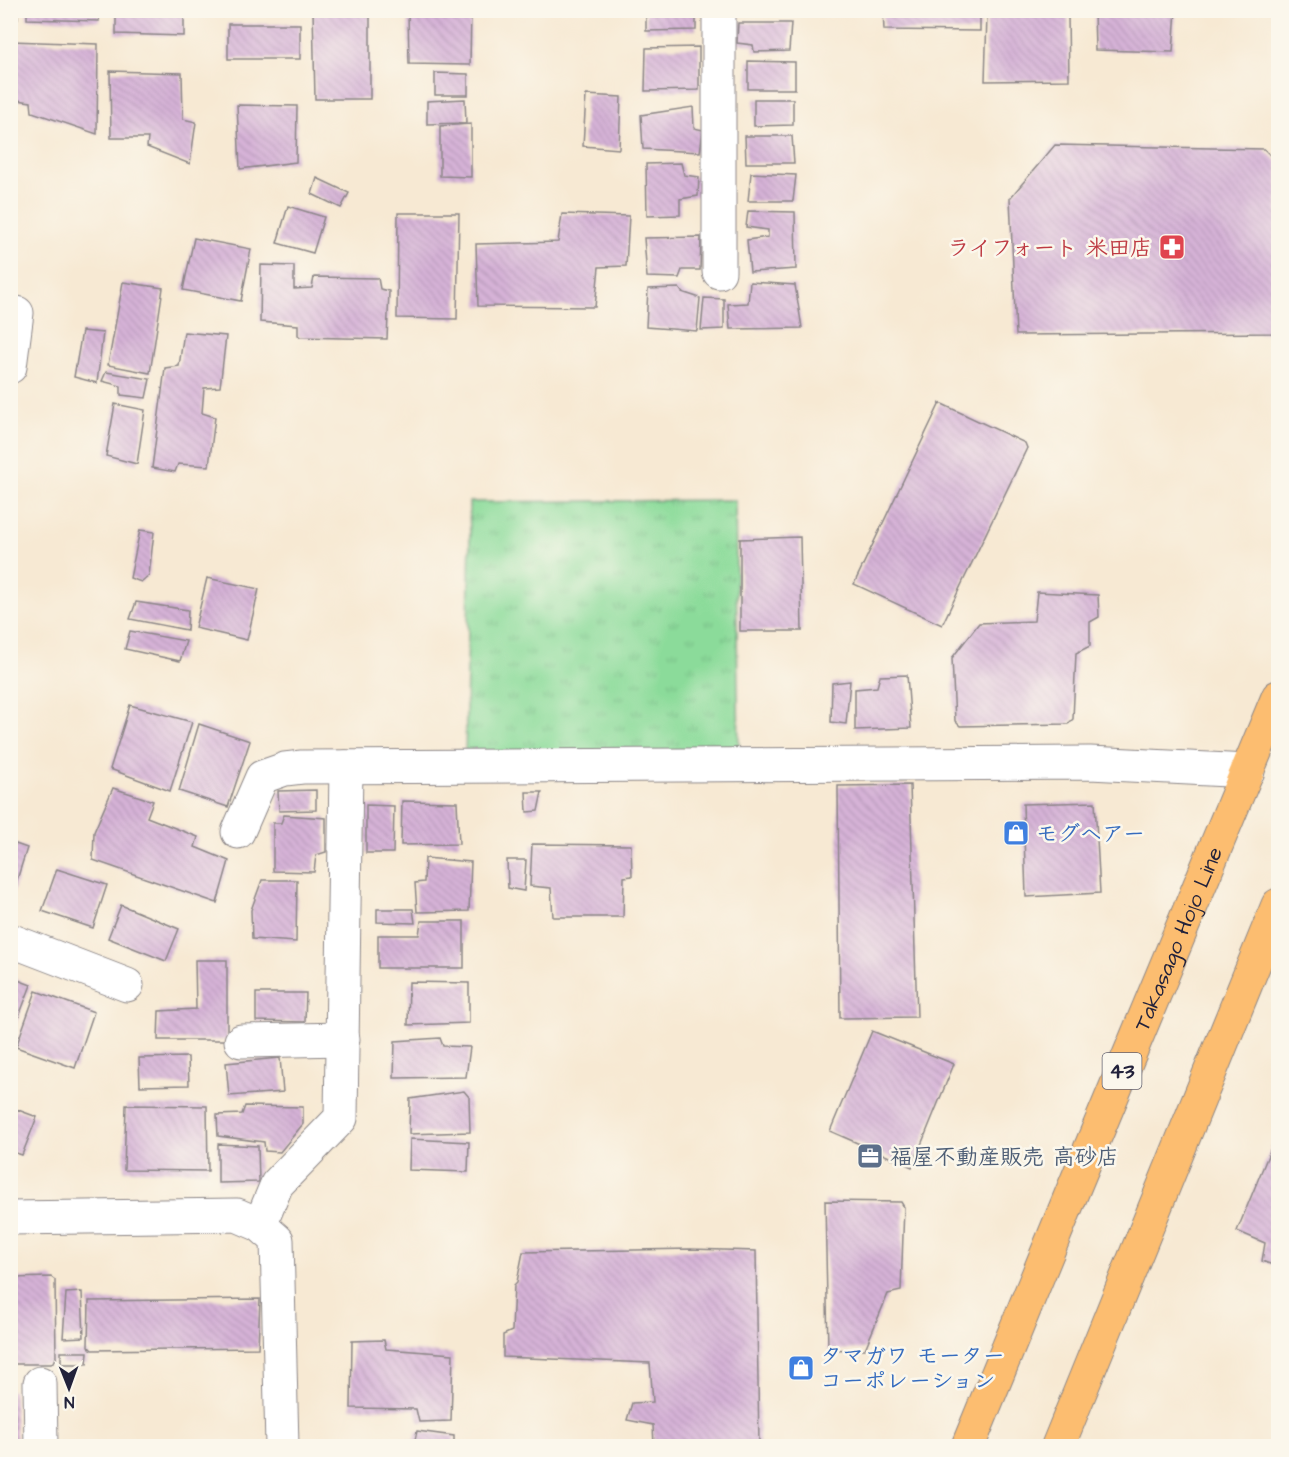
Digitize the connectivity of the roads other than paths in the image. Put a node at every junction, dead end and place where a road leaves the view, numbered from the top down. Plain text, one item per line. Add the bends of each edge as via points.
1 (719, 10) edge
2 (719, 272) dead end
3 (10, 312) edge
4 (10, 368) edge
5 (1278, 697) edge
6 (346, 766) junction
7 (1248, 771) junction
8 (238, 832) dead end
9 (1278, 905) edge
10 (10, 940) edge
11 (127, 985) dead end
12 (343, 1039) junction
13 (241, 1041) dead end
14 (10, 1218) edge
15 (260, 1225) junction
16 (40, 1383) dead end
17 (41, 1446) edge
18 (282, 1446) edge
19 (968, 1446) edge
20 (1058, 1446) edge

1 - 2 street
3 - 4 street via 17,312
5 - 7 main road, Takasago Hojo Line / 43
6 - 7 street via 1090,764
6 - 8 street via 285,769 262,777
6 - 12 street
7 - 19 main road, Takasago Hojo Line / 43
9 - 20 main road
10 - 11 street
12 - 13 street
12 - 15 street via 341,1118 277,1184
14 - 15 street via 237,1215
15 - 18 street via 277,1240
16 - 17 street

